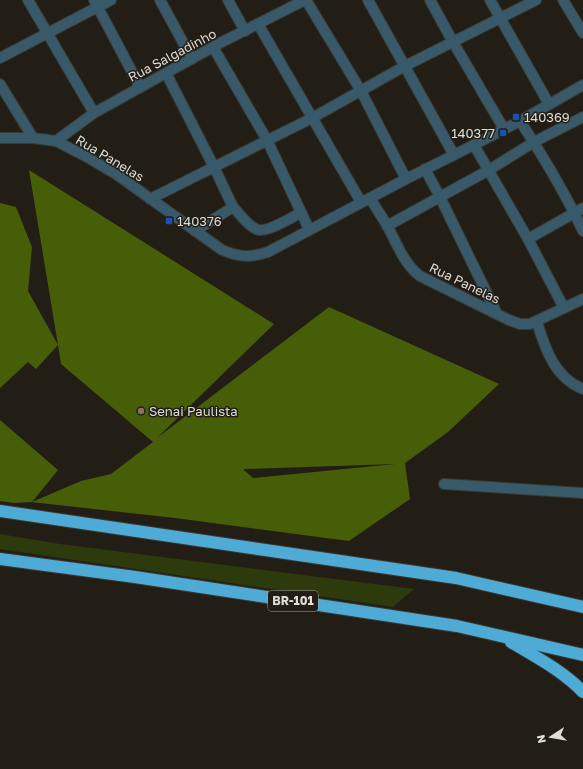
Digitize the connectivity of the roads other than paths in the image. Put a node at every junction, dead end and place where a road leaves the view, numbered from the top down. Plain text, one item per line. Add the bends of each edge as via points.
1 (28, 0) edge
2 (111, 0) edge
3 (160, 0) edge
4 (228, 0) edge
5 (305, 0) edge
6 (368, 0) edge
7 (430, 0) edge
8 (490, 0) edge
9 (536, 0) edge
10 (564, 0) edge
11 (292, 3) edge
12 (96, 4) edge
13 (501, 18) junction
14 (258, 24) junction
15 (245, 31) junction
16 (48, 33) junction
17 (583, 33) edge
18 (453, 42) junction
19 (213, 47) junction
20 (0, 58) edge
21 (192, 59) junction
22 (405, 66) junction
23 (166, 73) junction
24 (0, 84) edge
25 (583, 85) edge
26 (140, 87) junction
27 (361, 91) junction
28 (548, 104) junction
29 (94, 113) junction
30 (312, 118) junction
31 (520, 121) junction
32 (582, 121) edge
33 (504, 128) junction
34 (0, 138) edge
35 (33, 138) junction
36 (267, 140) junction
37 (56, 141) junction
38 (534, 142) junction
39 (474, 145) junction
40 (454, 155) junction
41 (214, 167) junction
42 (426, 169) junction
43 (489, 170) junction
44 (406, 179) junction
45 (440, 197) junction
46 (150, 199) junction
47 (366, 200) junction
48 (233, 208) junction
49 (579, 210) edge
50 (300, 213) junction
51 (387, 226) junction
52 (309, 229) junction
53 (196, 231) junction
54 (583, 231) edge
55 (528, 239) junction
56 (583, 299) edge
57 (564, 308) junction
58 (497, 314) junction
59 (537, 322) junction
60 (583, 389) edge
61 (444, 484) dead end
62 (583, 493) edge
63 (0, 511) edge
64 (0, 559) edge
65 (583, 607) edge
66 (502, 636) junction
67 (583, 655) edge
68 (583, 692) edge

1 - 16 street
2 - 12 street
3 - 21 street
4 - 15 street
5 - 11 street, Rua Salgadinho
5 - 27 street
6 - 22 street
7 - 18 street
8 - 13 street
9 - 13 street, Rua Panelas
10 - 17 street
11 - 14 street, Rua Salgadinho
12 - 16 street
12 - 26 street
13 - 18 street, Rua Panelas
13 - 28 street
14 - 15 street, Rua Salgadinho
14 - 30 street, Rua Panelas
15 - 19 street, Rua Salgadinho
16 - 20 street
16 - 29 street
18 - 22 street, Rua Panelas
18 - 33 street
19 - 21 street, Rua Salgadinho
19 - 36 street
21 - 23 street, Rua Salgadinho
22 - 27 street, Rua Panelas
22 - 40 street
23 - 26 street, Rua Salgadinho
23 - 41 street
24 - 35 street
25 - 28 street, Rua Panelas
26 - 29 street, Rua Salgadinho
27 - 30 street, Rua Panelas
27 - 44 street
28 - 31 street, Rua Panelas
29 - 37 street, Rua Salgadinho
30 - 36 street, Rua Panelas
30 - 47 street, Rua Panelas
31 - 33 street, Rua Panelas
31 - 38 street
32 - 38 street
33 - 39 street, Rua Panelas
34 - 35 street, Rua Panelas
35 - 37 street, Rua Panelas
36 - 41 street, Rua Panelas
36 - 50 street
37 - 46 street, Rua Panelas via 116,174
38 - 43 street
38 - 49 street
39 - 40 street, Rua Panelas
39 - 43 street
40 - 42 street, Rua Panelas
41 - 46 street, Rua Panelas
41 - 48 street
42 - 44 street, Rua Panelas
42 - 45 street
43 - 45 street
43 - 55 street
44 - 47 street, Rua Panelas
45 - 51 street
45 - 58 street
46 - 53 street, Rua Panelas
47 - 51 street, Rua Panelas
47 - 52 street, Rua Panelas
48 - 50 street via 257,230 268,229
48 - 53 street
49 - 54 street
49 - 55 street
50 - 52 street
51 - 58 street, Rua Panelas via 408,265 420,276
52 - 53 street, Rua Panelas via 257,256 235,256
55 - 57 street
56 - 57 street, Rua Panelas
57 - 59 street, Rua Panelas
58 - 59 street, Rua Panelas via 520,324
59 - 60 street via 546,348 562,375
61 - 62 street
63 - 65 highway via 456,578
64 - 66 highway, BR-101 via 449,625
66 - 67 highway, BR-101
66 - 68 highway via 554,668

